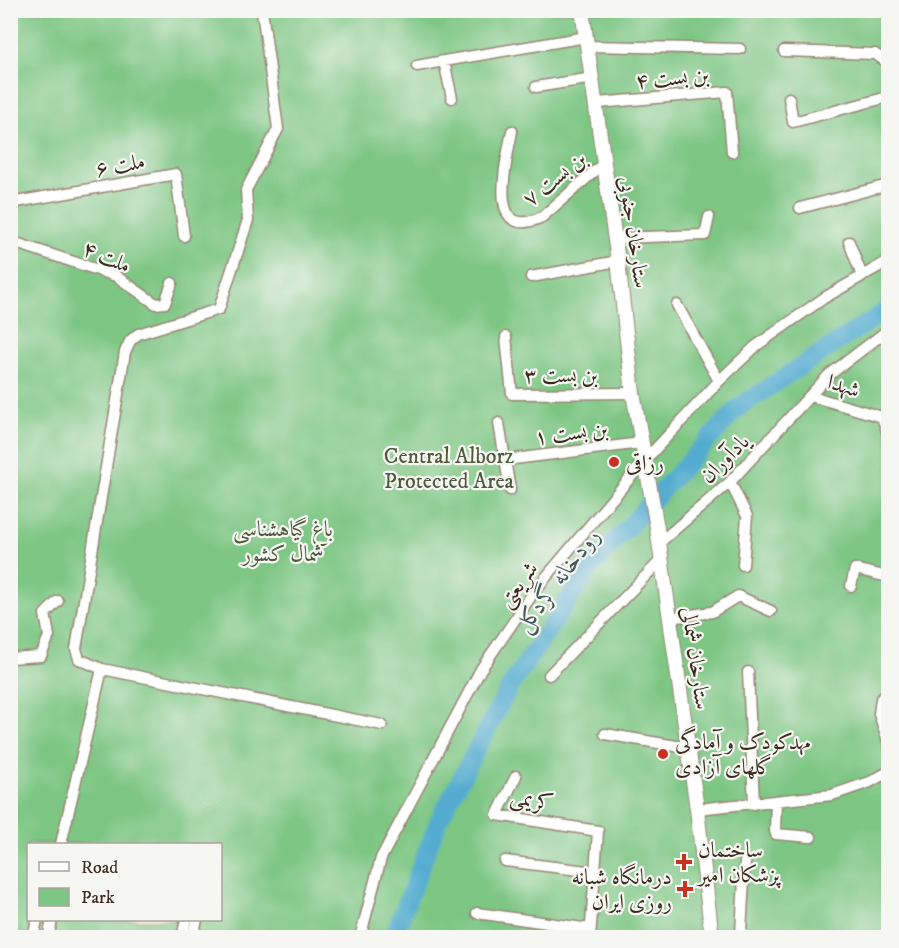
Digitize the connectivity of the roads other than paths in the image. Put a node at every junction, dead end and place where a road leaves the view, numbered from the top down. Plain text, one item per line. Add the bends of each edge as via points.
1 (262, 10) edge
2 (582, 10) edge
3 (586, 42) junction
4 (740, 49) dead end
5 (784, 51) dead end
6 (444, 62) junction
7 (888, 63) edge
8 (417, 66) dead end
9 (593, 78) junction
10 (536, 87) dead end
11 (10, 89) edge
12 (888, 97) edge
13 (452, 98) dead end
14 (789, 99) dead end
15 (597, 103) junction
16 (10, 112) edge
17 (512, 131) dead end
18 (732, 152) dead end
19 (604, 163) junction
20 (888, 185) edge
21 (10, 203) edge
22 (800, 208) dead end
23 (709, 217) dead end
24 (184, 236) dead end
25 (615, 238) junction
26 (10, 241) edge
27 (849, 242) dead end
28 (618, 261) junction
29 (888, 261) edge
30 (862, 276) junction
31 (531, 277) dead end
32 (172, 283) dead end
33 (677, 305) dead end
34 (888, 330) edge
35 (506, 337) dead end
36 (719, 381) junction
37 (633, 393) junction
38 (811, 396) junction
39 (885, 416) edge
40 (499, 423) dead end
41 (888, 434) edge
42 (641, 443) junction
43 (646, 459) junction
44 (506, 460) junction
45 (648, 476) joint
46 (730, 482) junction
47 (510, 490) dead end
48 (659, 543) junction
49 (661, 560) junction
50 (743, 565) dead end
51 (888, 574) edge
52 (851, 586) dead end
53 (58, 601) dead end
54 (771, 611) dead end
55 (670, 618) junction
56 (10, 658) edge
57 (102, 669) junction
58 (748, 672) dead end
59 (549, 675) dead end
60 (888, 692) edge
61 (382, 725) dead end
62 (605, 734) dead end
63 (888, 741) edge
64 (688, 748) junction
65 (888, 772) edge
66 (516, 776) dead end
67 (776, 801) junction
68 (754, 804) junction
69 (697, 809) junction
70 (811, 837) dead end
71 (61, 843) edge
72 (505, 861) dead end
73 (745, 862) dead end
74 (595, 872) junction
75 (477, 913) dead end
76 (37, 921) edge
77 (52, 921) edge
78 (186, 921) edge
79 (197, 921) edge
80 (590, 933) edge
81 (33, 938) edge
82 (48, 938) edge
83 (182, 938) edge
84 (192, 938) edge
85 (360, 938) edge
86 (712, 938) edge
87 (744, 938) edge

1 - 57 street via 278,129 246,190 248,220 219,309 138,334 125,352 76,649 79,659
2 - 3 main road, ستارخان جنوبی
3 - 4 street
3 - 6 street
3 - 9 main road, ستارخان جنوبی
5 - 7 street via 875,54
6 - 8 street
6 - 13 street
9 - 10 street
9 - 15 main road, ستارخان جنوبی
11 - 16 street
12 - 14 street via 793,122
15 - 18 street, بن بست ۴ via 727,92
15 - 19 main road, ستارخان جنوبی
17 - 19 street, بن بست ۷ via 502,190 509,216 519,223 542,217
19 - 25 main road, ستارخان جنوبی
20 - 22 street
21 - 24 street, ملت ۶ via 176,174
23 - 25 street via 705,235
25 - 28 main road, ستارخان جنوبی
26 - 32 street, ملت ۴ via 116,276 156,304 165,303
27 - 30 street
28 - 31 street
28 - 37 main road, ستارخان جنوبی
29 - 30 street, شریعتی
30 - 36 street, شریعتی via 756,346
33 - 36 street
34 - 38 street, یادآوران via 829,375
35 - 37 street, بن بست ۳ via 512,394
36 - 43 street, شریعتی
37 - 42 main road, ستارخان جنوبی
38 - 39 street, شهدا
38 - 46 street, یادآوران
39 - 41 street, شهدا
40 - 44 street
42 - 43 main road, ستارخان جنوبی
42 - 44 street, بن بست ۱
43 - 45 main road, ستارخان جنوبی
43 - 85 street, شریعتی via 536,589 481,669 381,858
44 - 47 street
45 - 48 main road, ستارخان شمالی
46 - 48 street, یادآوران
46 - 50 street via 747,516
48 - 49 main road, ستارخان شمالی
49 - 55 main road, ستارخان شمالی
49 - 59 street
51 - 52 street via 855,569
53 - 56 street via 45,614 50,636 41,656
54 - 55 street via 738,596 712,612
55 - 64 main road, ستارخان شمالی
57 - 61 street
57 - 71 street
58 - 68 street
60 - 63 street via 881,699 879,714
62 - 64 street
64 - 69 main road, ستارخان شمالی
65 - 67 street via 832,795
66 - 74 street, کریمی via 497,815 598,831
67 - 68 street
67 - 70 street via 776,834
68 - 69 street
69 - 86 main road, ستارخان شمالی
72 - 74 street
73 - 87 street via 741,932
74 - 80 street
75 - 80 street
76 - 81 street
77 - 82 street
78 - 83 street
79 - 84 street

